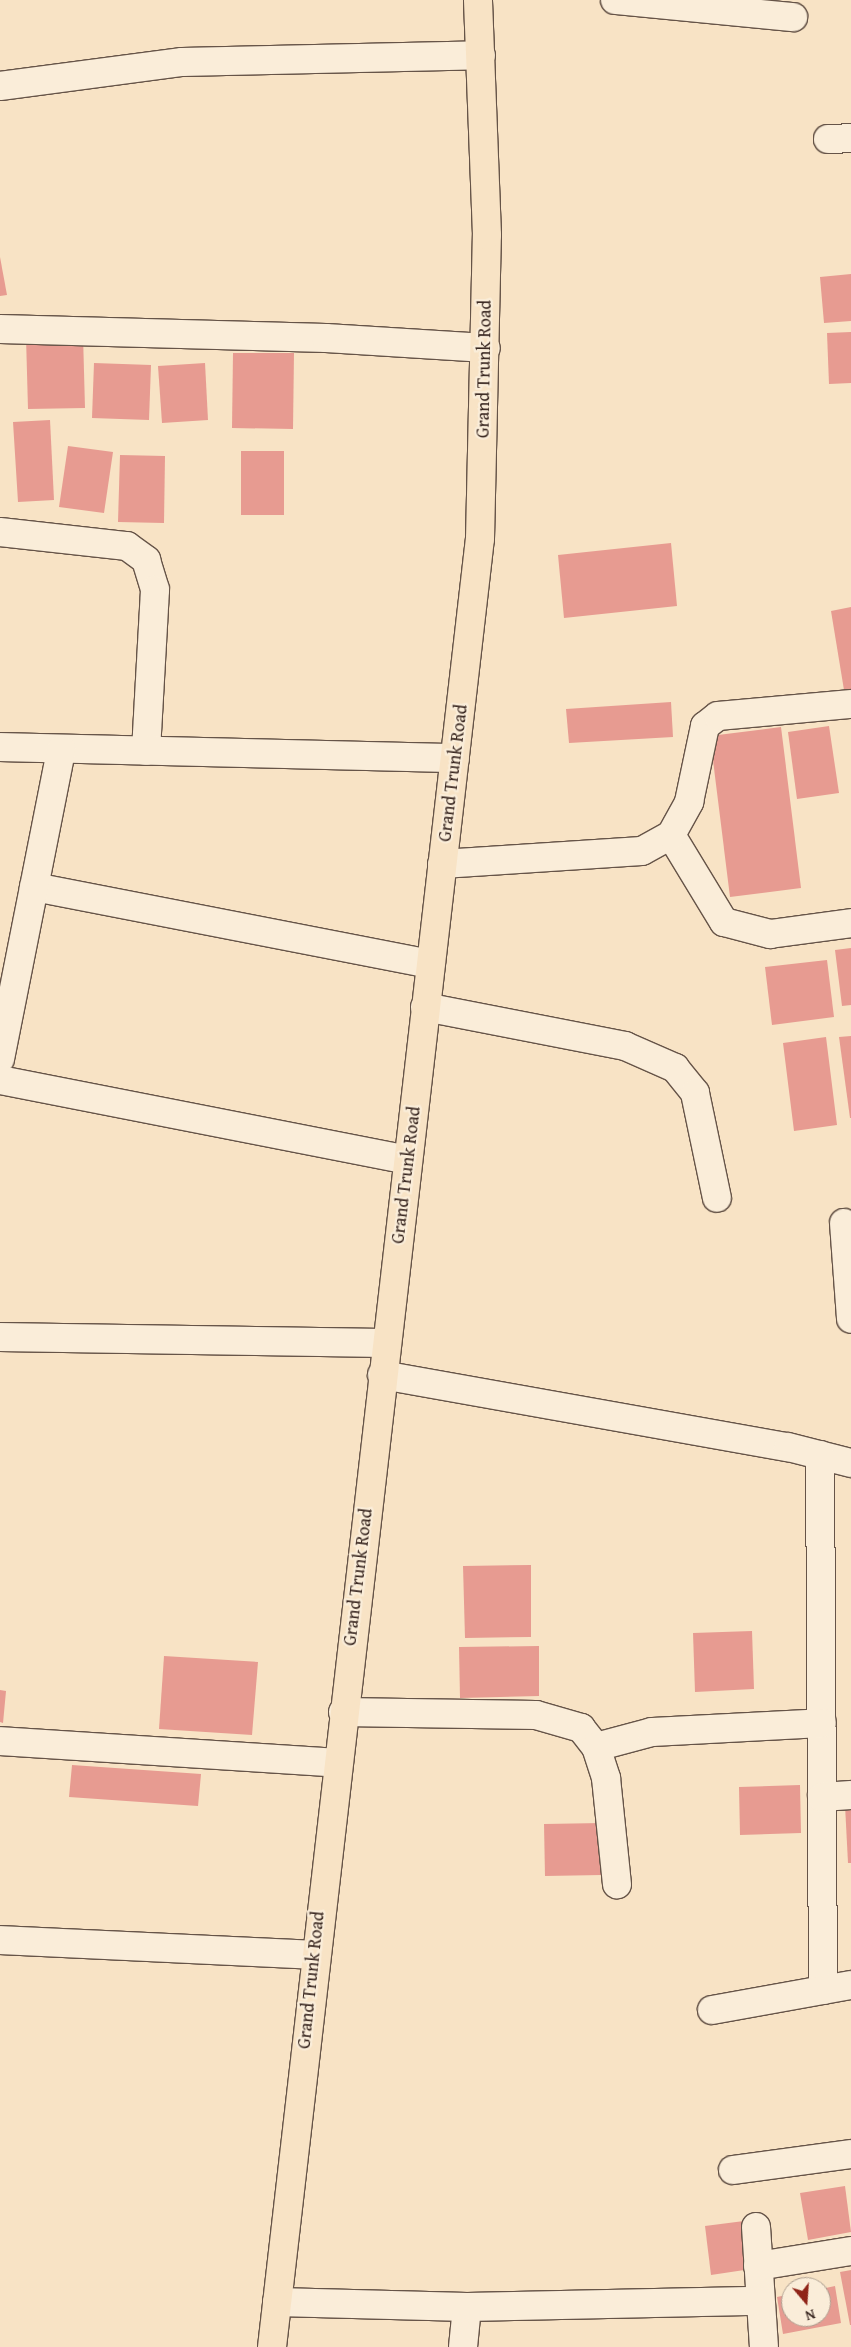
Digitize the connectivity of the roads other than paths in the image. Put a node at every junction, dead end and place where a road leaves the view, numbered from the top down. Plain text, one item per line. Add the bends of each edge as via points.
1 (478, 0) edge
2 (615, 0) edge
3 (793, 17) dead end
4 (481, 55) junction
5 (0, 86) edge
6 (0, 329) edge
7 (486, 348) junction
8 (0, 532) edge
9 (851, 704) edge
10 (0, 747) edge
11 (61, 750) junction
12 (146, 751) junction
13 (455, 758) junction
14 (670, 835) junction
15 (442, 864) junction
16 (34, 887) junction
17 (851, 923) edge
18 (431, 964) junction
19 (426, 1007) junction
20 (0, 1059) edge
21 (0, 1080) edge
22 (407, 1160) junction
23 (717, 1198) dead end
24 (844, 1223) dead end
25 (851, 1319) edge
26 (0, 1337) edge
27 (386, 1343) junction
28 (382, 1374) junction
29 (820, 1455) junction
30 (851, 1463) edge
31 (343, 1712) junction
32 (822, 1723) junction
33 (0, 1741) edge
34 (596, 1747) junction
35 (336, 1763) junction
36 (851, 1795) edge
37 (822, 1797) junction
38 (617, 1884) dead end
39 (0, 1940) edge
40 (314, 1954) junction
41 (851, 1985) edge
42 (823, 1990) junction
43 (712, 2010) dead end
44 (851, 2154) edge
45 (733, 2170) dead end
46 (756, 2226) dead end
47 (851, 2251) edge
48 (758, 2266) junction
49 (760, 2301) junction
50 (277, 2302) junction
51 (467, 2307) junction
52 (272, 2347) edge
53 (463, 2347) edge
54 (764, 2347) edge

1 - 4 main road, Grand Trunk Road
2 - 3 street
4 - 5 street via 182,62
4 - 7 main road, Grand Trunk Road
6 - 7 street via 326,338
7 - 13 main road, Grand Trunk Road via 480,539
8 - 12 street via 127,546 146,560 155,590
9 - 14 street via 718,716 705,726 689,802
10 - 11 street
11 - 12 street
11 - 16 street
12 - 13 street
13 - 15 main road, Grand Trunk Road
14 - 15 street via 642,851
14 - 17 street via 724,922 770,934
15 - 18 main road, Grand Trunk Road
16 - 18 street
16 - 20 street
18 - 19 main road, Grand Trunk Road
19 - 22 main road, Grand Trunk Road
19 - 23 street via 626,1046 675,1068 695,1093
21 - 22 street
22 - 27 main road, Grand Trunk Road
24 - 25 street
26 - 27 street
27 - 28 main road, Grand Trunk Road
28 - 29 street
28 - 31 main road, Grand Trunk Road
29 - 30 street
29 - 32 street
31 - 34 street via 536,1715 581,1728
31 - 35 main road, Grand Trunk Road
32 - 34 street via 652,1732
32 - 37 street
33 - 35 street
34 - 38 street via 606,1778
35 - 40 main road, Grand Trunk Road
36 - 37 street
37 - 42 street
39 - 40 street
40 - 50 main road, Grand Trunk Road
41 - 42 street
42 - 43 street
44 - 45 street
46 - 48 street
47 - 48 street
48 - 49 street
49 - 51 street
49 - 54 street
50 - 51 street
50 - 52 main road, Grand Trunk Road
51 - 53 street

